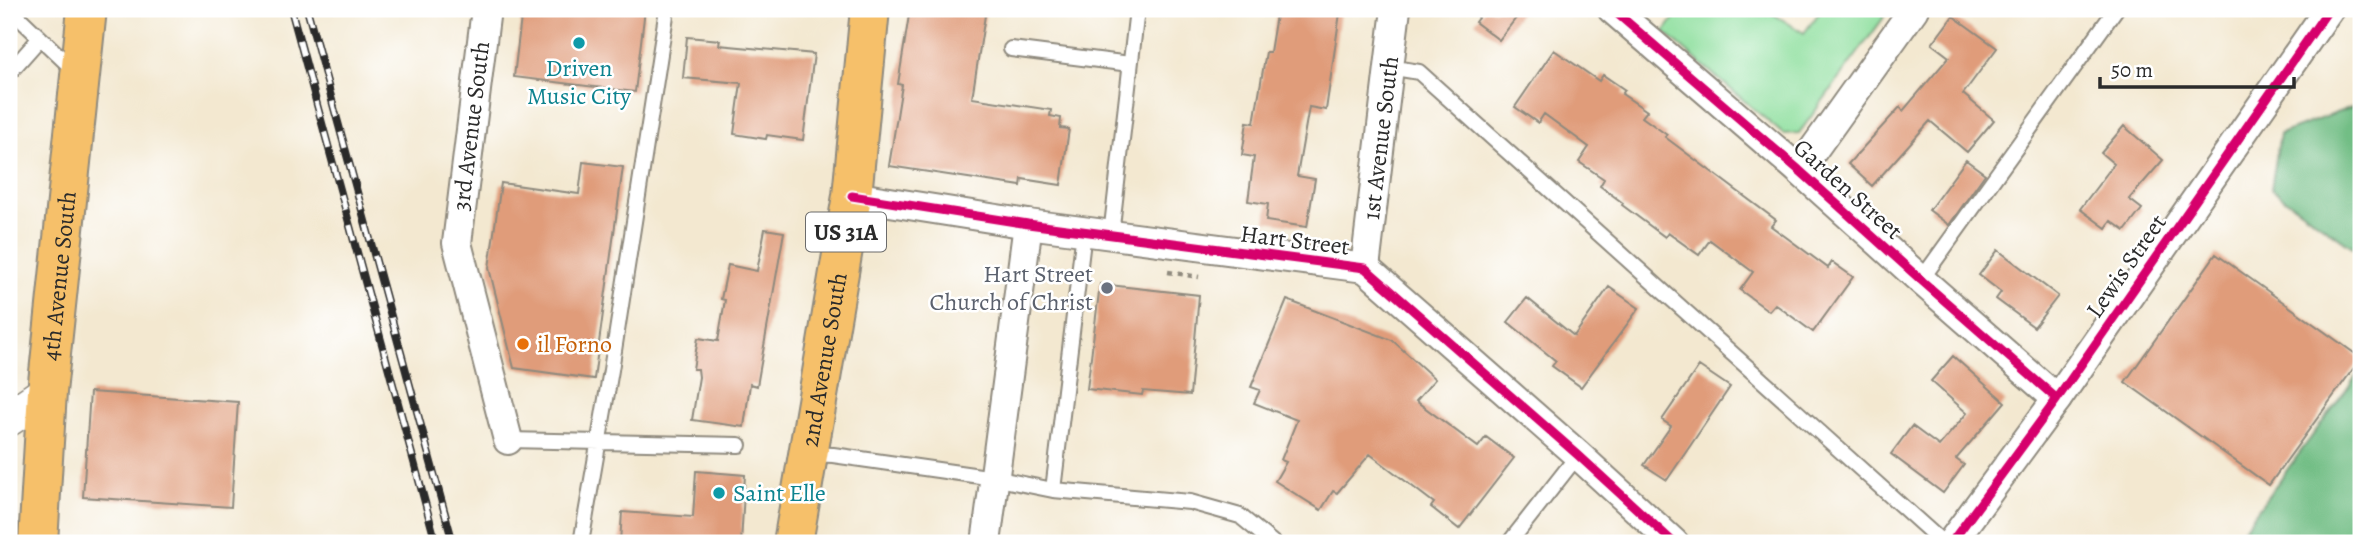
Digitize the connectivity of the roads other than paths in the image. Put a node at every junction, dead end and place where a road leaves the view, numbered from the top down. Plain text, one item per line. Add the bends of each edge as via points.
1 (10, 9) edge
2 (87, 9) edge
3 (486, 9) edge
4 (667, 9) edge
5 (870, 9) edge
6 (1137, 9) edge
7 (1396, 9) edge
8 (1612, 9) edge
9 (1914, 9) edge
10 (2116, 9) edge
11 (2329, 9) edge
12 (40, 38) junction
13 (1011, 49) dead end
14 (1130, 64) junction
15 (1389, 67) junction
16 (9, 73) edge
17 (79, 74) junction
18 (1799, 170) junction
19 (852, 196) junction
20 (1027, 224) junction
21 (1097, 234) junction
22 (1364, 268) junction
23 (1920, 280) junction
24 (47, 392) junction
25 (2057, 399) junction
26 (9, 418) edge
27 (508, 440) joint
28 (598, 443) junction
29 (738, 445) dead end
30 (808, 454) junction
31 (1578, 455) junction
32 (994, 478) junction
33 (1053, 490) junction
34 (38, 543) edge
35 (581, 543) edge
36 (793, 543) edge
37 (986, 543) edge
38 (1273, 543) edge
39 (1509, 543) edge
40 (1674, 543) edge
41 (1943, 543) edge
42 (1951, 543) edge

1 - 12 lane
2 - 17 main road, 4th Avenue South
3 - 27 street, 3rd Avenue South via 457,243
4 - 28 lane
5 - 19 main road, 2nd Avenue South / US 31A
6 - 14 lane
7 - 15 street, 1st Avenue South
8 - 18 street, Garden Street
9 - 18 street
10 - 23 lane
11 - 25 street, Lewis Street
12 - 16 lane
12 - 17 lane
13 - 14 lane
14 - 21 lane
15 - 22 street, 1st Avenue South
15 - 41 lane via 1419,72
17 - 24 main road, 4th Avenue South
18 - 23 street, Garden Street
19 - 20 street, Hart Street
19 - 30 main road, 2nd Avenue South / US 31A
20 - 21 street, Hart Street
20 - 32 street
21 - 22 street, Hart Street
21 - 33 lane
22 - 31 street, Hart Street
23 - 25 street, Garden Street
24 - 26 street
24 - 34 main road, 4th Avenue South
25 - 42 street, Lewis Street
27 - 28 lane
28 - 29 lane
28 - 35 lane
30 - 32 lane
30 - 36 main road, 2nd Avenue South / US 31A
31 - 39 lane
31 - 40 street, Hart Street
32 - 33 lane
32 - 37 street
33 - 38 lane via 1190,502 1240,516

